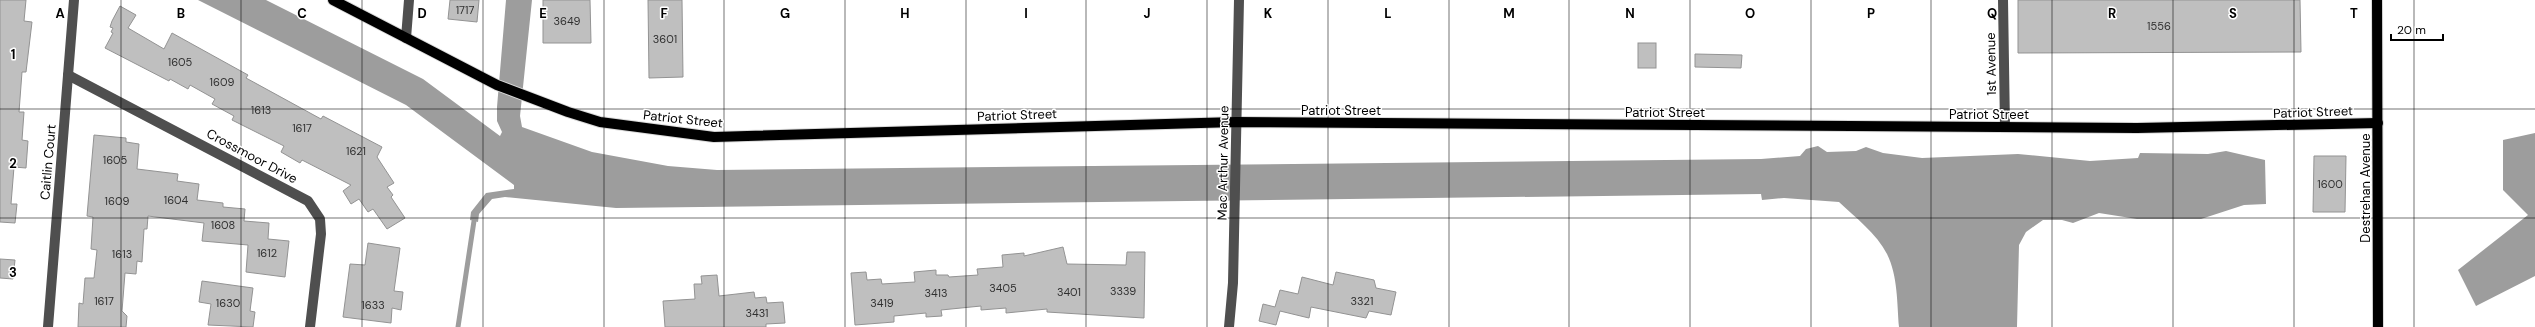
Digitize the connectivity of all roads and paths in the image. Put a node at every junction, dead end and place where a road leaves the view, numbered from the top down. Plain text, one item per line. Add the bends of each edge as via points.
1 (74, 0) edge
2 (333, 0) edge
3 (409, 0) edge
4 (1239, 0) edge
5 (2003, 0) edge
6 (2377, 0) edge
7 (406, 38) junction
8 (68, 75) junction
9 (1236, 122) junction
10 (2378, 123) junction
11 (2005, 127) junction
12 (48, 327) edge
13 (310, 327) edge
14 (1229, 327) edge
15 (2378, 327) edge

1 - 8 street, Caitlin Court
2 - 7 main road, Patriot Street
3 - 7 street
4 - 9 street, Mac Arthur Avenue
5 - 11 street, 1st Avenue
6 - 10 main road, Destrehan Avenue
7 - 9 main road, Patriot Street via 497,85 600,122 714,137
8 - 12 street, Caitlin Court
8 - 13 street, Crossmoor Drive via 308,201 320,219 321,234
9 - 11 main road, Patriot Street
9 - 14 street, Mac Arthur Avenue via 1233,282
10 - 11 main road, Patriot Street via 2137,128
10 - 15 main road, Destrehan Avenue

